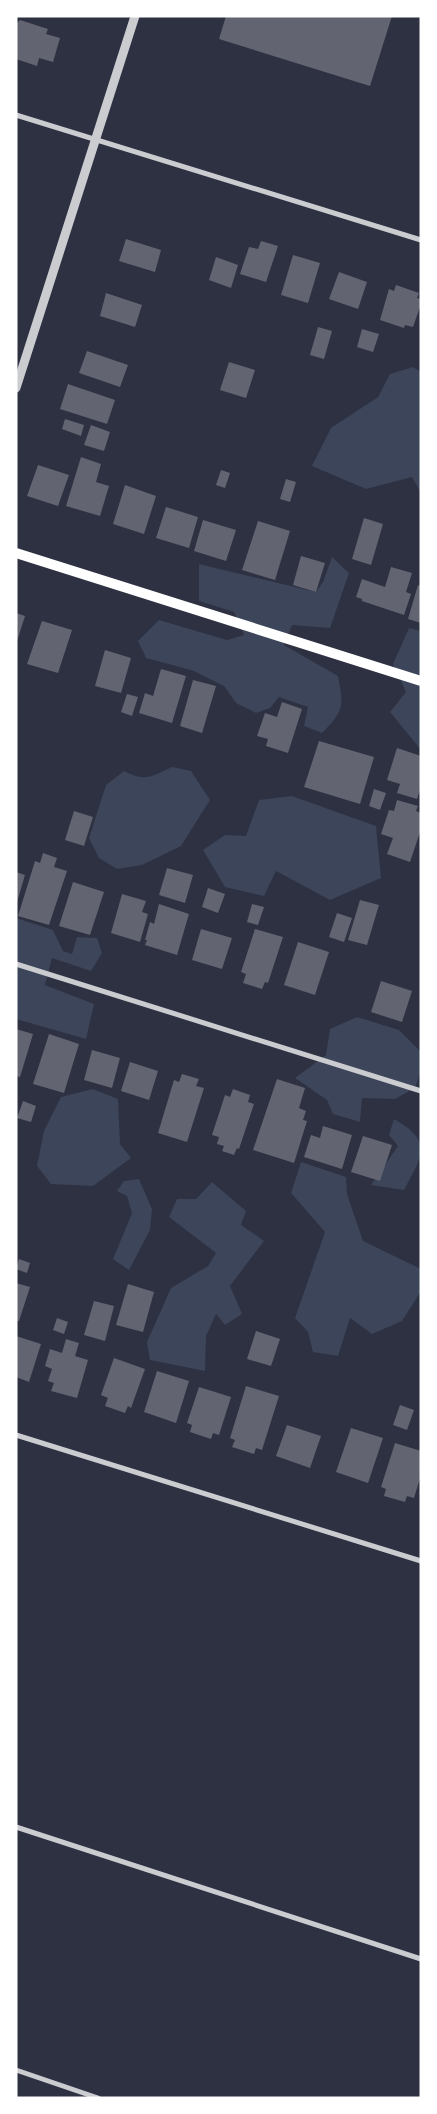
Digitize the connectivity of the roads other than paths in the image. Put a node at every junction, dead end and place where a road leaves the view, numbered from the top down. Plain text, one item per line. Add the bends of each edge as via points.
1 (134, 16) edge
2 (16, 115) edge
3 (95, 140) junction
4 (421, 240) edge
5 (16, 388) edge
6 (16, 553) edge
7 (421, 681) edge
8 (16, 964) edge
9 (421, 1091) edge
10 (16, 1435) edge
11 (421, 1561) edge
12 (16, 1827) edge
13 (421, 1959) edge
14 (16, 2070) edge
15 (98, 2098) edge

1 - 3 street
2 - 3 street
3 - 4 street
3 - 5 street
6 - 7 main road
8 - 9 street
10 - 11 street
12 - 13 street
14 - 15 street

